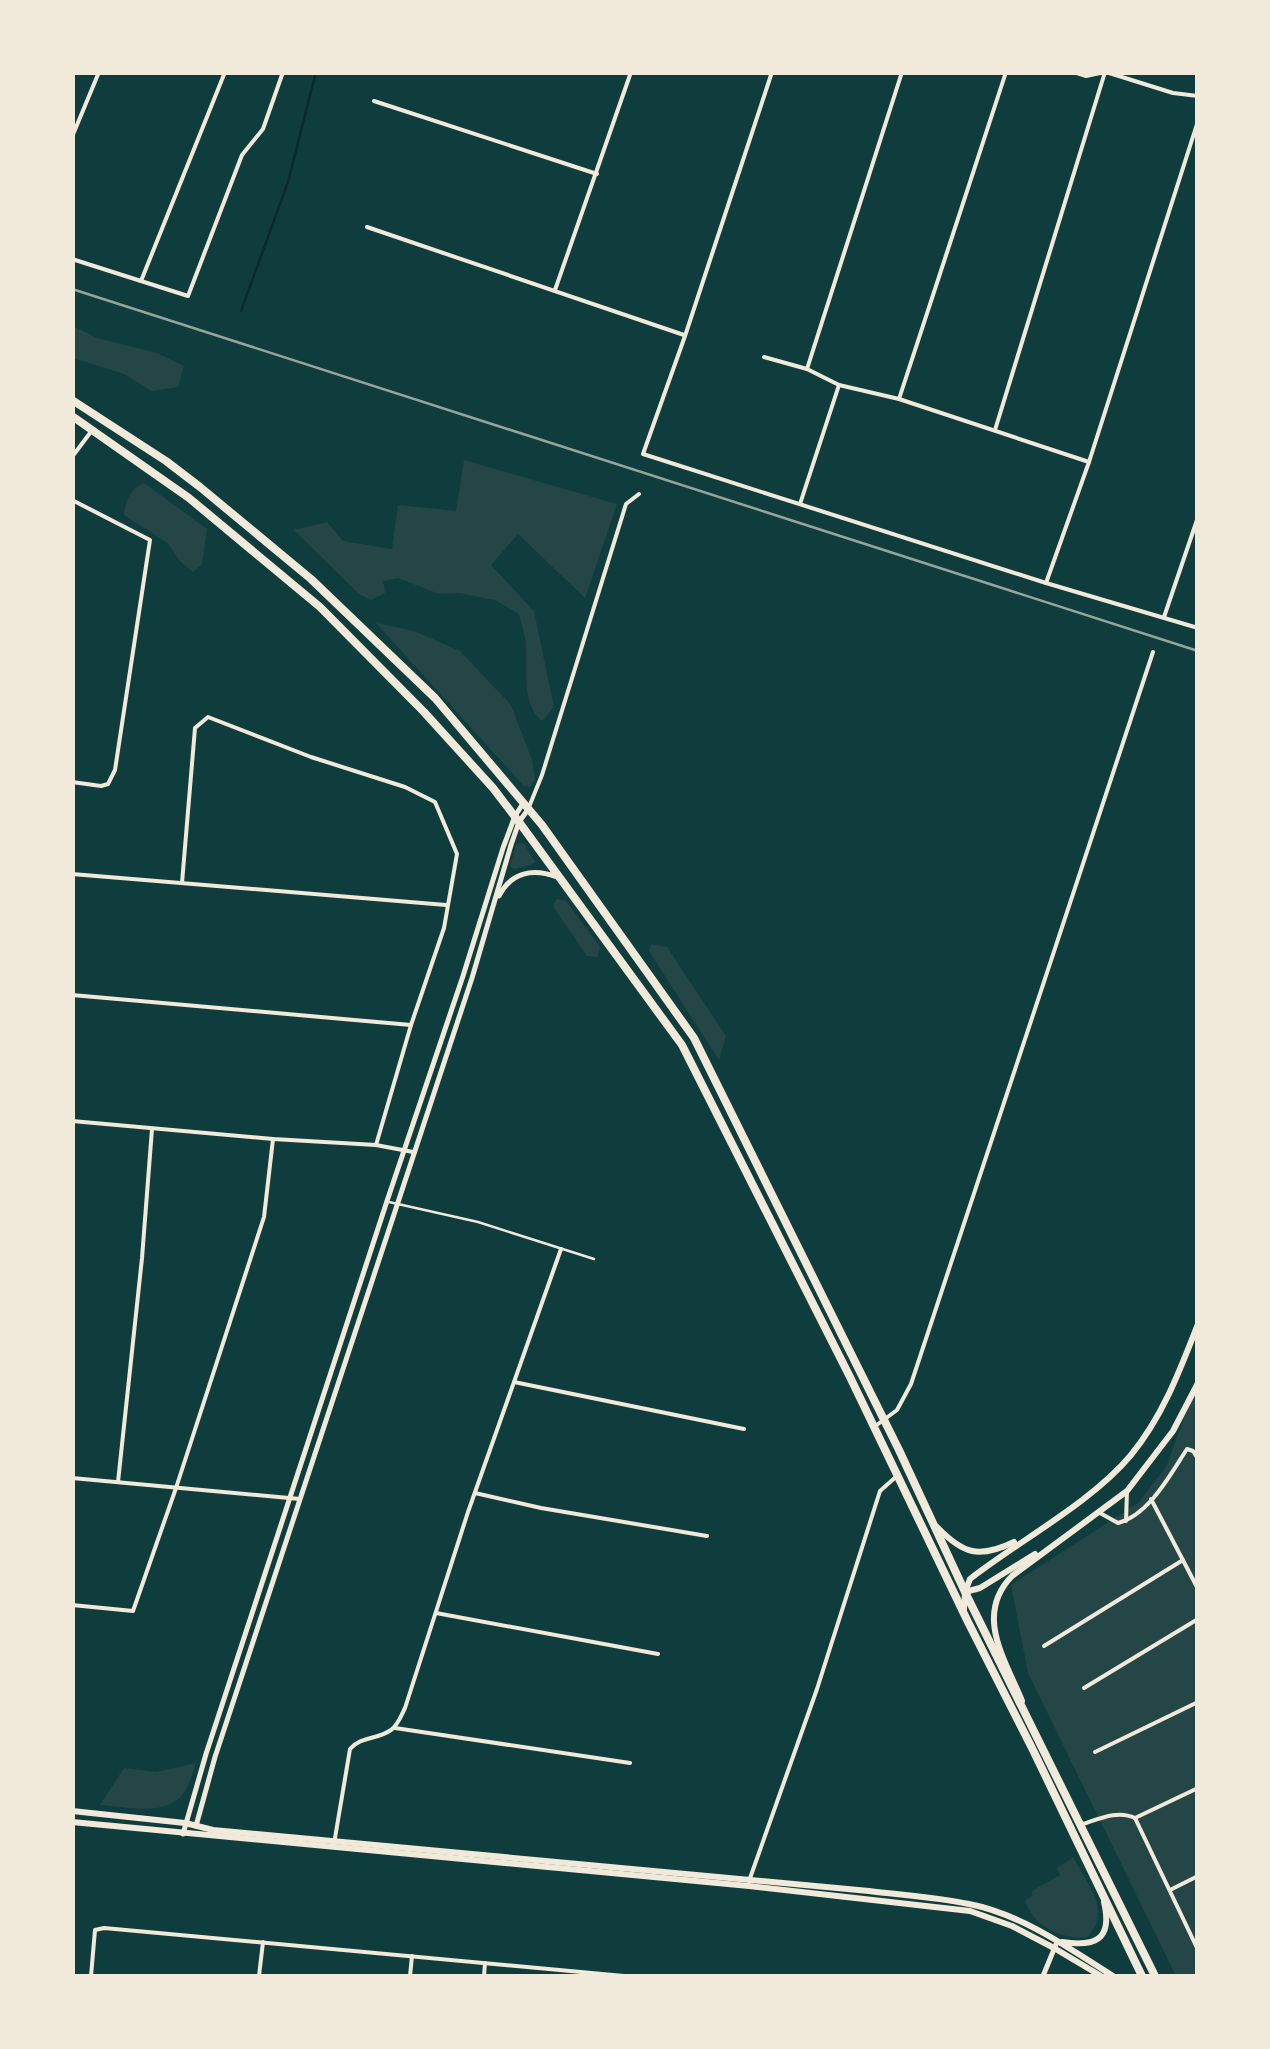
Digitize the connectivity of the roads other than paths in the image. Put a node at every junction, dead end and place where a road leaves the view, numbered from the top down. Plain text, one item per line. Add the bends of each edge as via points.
1 (99, 72) edge
2 (225, 72) edge
3 (283, 72) edge
4 (630, 72) edge
5 (772, 72) edge
6 (902, 72) edge
7 (1006, 72) edge
8 (1074, 72) edge
9 (1105, 72) edge
10 (1198, 96) edge
11 (374, 102) dead end
12 (1198, 121) edge
13 (72, 137) edge
14 (597, 174) junction
15 (366, 227) dead end
16 (72, 259) edge
17 (141, 281) junction
18 (555, 290) junction
19 (686, 336) junction
20 (764, 357) dead end
21 (807, 369) junction
22 (839, 385) junction
23 (899, 399) junction
24 (72, 400) edge
25 (72, 416) edge
26 (93, 429) junction
27 (995, 430) junction
28 (72, 458) edge
29 (1089, 462) junction
30 (639, 494) dead end
31 (72, 500) edge
32 (800, 504) junction
33 (1198, 517) edge
34 (1046, 583) junction
35 (1164, 618) junction
36 (1198, 628) edge
37 (1153, 652) dead end
38 (72, 782) edge
39 (528, 803) junction
40 (517, 819) junction
41 (72, 874) edge
42 (560, 878) junction
43 (182, 883) junction
44 (448, 905) junction
45 (491, 912) junction
46 (72, 996) edge
47 (411, 1025) junction
48 (72, 1122) edge
49 (152, 1129) junction
50 (274, 1139) junction
51 (376, 1146) junction
52 (404, 1150) junction
53 (413, 1152) junction
54 (387, 1201) junction
55 (396, 1203) junction
56 (561, 1249) junction
57 (594, 1259) dead end
58 (1198, 1324) edge
59 (514, 1382) junction
60 (1198, 1383) edge
61 (884, 1420) junction
62 (874, 1427) junction
63 (744, 1429) dead end
64 (1198, 1459) edge
65 (898, 1476) junction
66 (72, 1478) edge
67 (118, 1482) junction
68 (176, 1488) junction
69 (1127, 1491) junction
70 (474, 1493) junction
71 (291, 1499) junction
72 (300, 1499) junction
73 (1152, 1500) junction
74 (1099, 1512) junction
75 (932, 1521) junction
76 (1126, 1521) junction
77 (1087, 1522) junction
78 (1033, 1533) junction
79 (707, 1536) dead end
80 (1184, 1560) junction
81 (947, 1580) junction
82 (1198, 1589) edge
83 (965, 1592) junction
84 (72, 1604) edge
85 (436, 1613) junction
86 (964, 1614) junction
87 (1198, 1619) edge
88 (1044, 1646) dead end
89 (658, 1654) dead end
90 (1084, 1688) dead end
91 (1198, 1702) edge
92 (395, 1728) junction
93 (1038, 1740) junction
94 (1095, 1752) dead end
95 (630, 1763) dead end
96 (1198, 1788) edge
97 (72, 1811) edge
98 (1136, 1818) junction
99 (72, 1822) edge
100 (186, 1824) junction
101 (1080, 1824) junction
102 (196, 1826) junction
103 (183, 1834) junction
104 (195, 1835) junction
105 (334, 1845) junction
106 (1198, 1876) edge
107 (749, 1883) junction
108 (1170, 1890) junction
109 (1102, 1892) junction
110 (263, 1942) junction
111 (1056, 1945) junction
112 (1198, 1950) edge
113 (412, 1956) junction
114 (485, 1962) junction
115 (561, 1969) junction
116 (90, 1976) edge
117 (259, 1976) edge
118 (410, 1976) edge
119 (484, 1976) edge
120 (560, 1976) edge
121 (624, 1976) edge
122 (1043, 1976) edge
123 (1100, 1976) edge
124 (1113, 1976) edge
125 (1142, 1976) edge
126 (1155, 1976) edge

1 - 13 street
2 - 17 street
3 - 17 street via 263,129 242,155 188,296
4 - 14 street
5 - 19 street
6 - 21 street
7 - 23 street
8 - 9 street
9 - 10 street
9 - 27 street
11 - 14 street
12 - 29 street
14 - 18 street
15 - 18 street
16 - 17 street
18 - 19 street
19 - 32 street via 642,454
20 - 21 street
21 - 22 street
22 - 23 street
22 - 32 street
23 - 27 street
24 - 39 highway via 166,461 311,579 435,698
25 - 26 highway
26 - 28 street
26 - 40 highway via 320,606
27 - 29 street
29 - 34 street
30 - 39 street via 626,504
31 - 38 street via 150,540 115,770 101,786
32 - 34 street
33 - 35 street
34 - 35 street
35 - 36 street
37 - 61 street via 910,1384
39 - 40 street
39 - 61 highway via 694,1038
40 - 42 highway
40 - 45 street
40 - 52 street
41 - 43 street
42 - 45 street via 534,872 512,878
42 - 62 highway via 682,1045
43 - 44 street
43 - 44 street via 194,728 208,717 434,802 457,854
44 - 47 street
45 - 53 street
46 - 47 street
47 - 51 street
48 - 49 street
49 - 50 street
49 - 67 street
50 - 51 street
50 - 68 street via 264,1217
51 - 52 street
52 - 53 street
52 - 54 street
53 - 55 street
54 - 55 lane
54 - 71 street
55 - 56 lane
55 - 72 street
56 - 57 lane
56 - 59 street
58 - 78 main road via 1170,1394 1130,1457
59 - 63 street
59 - 70 street
60 - 69 main road via 1173,1431
61 - 62 street
61 - 75 highway
62 - 65 highway
64 - 73 street via 1187,1450
65 - 81 highway
65 - 107 street via 880,1491
66 - 67 street
67 - 68 street
68 - 71 street
68 - 84 street via 133,1610
69 - 74 main road
69 - 76 street
70 - 79 street
70 - 85 street
71 - 72 street
71 - 100 street
72 - 102 street
73 - 76 street
73 - 80 street
74 - 76 street
74 - 77 main road
75 - 78 main road via 957,1546 974,1552
75 - 83 highway
77 - 83 main road
77 - 93 main road via 1006,1582 994,1604 994,1628
78 - 83 main road via 970,1578
80 - 82 street
80 - 88 street
81 - 83 main road
81 - 86 highway
83 - 86 main road
83 - 93 highway
85 - 89 street
85 - 92 street
86 - 109 highway
87 - 90 street
91 - 94 street
92 - 95 street
92 - 105 street via 350,1749
93 - 101 highway
96 - 98 street
97 - 100 main road
98 - 101 street via 1115,1814
98 - 108 street
99 - 103 main road
100 - 102 main road
100 - 103 street
101 - 126 highway
102 - 104 street
102 - 105 main road
103 - 104 main road
104 - 105 main road
105 - 107 main road
106 - 108 street
107 - 111 main road via 972,1904 1015,1919
108 - 112 street
109 - 111 main road via 1107,1923 1101,1936 1088,1944
109 - 125 highway
110 - 113 street
110 - 116 street via 95,1930
110 - 117 street
111 - 122 street
111 - 123 main road
111 - 124 main road
113 - 114 street
113 - 118 street
114 - 115 street
114 - 119 street
115 - 120 street
115 - 121 street

